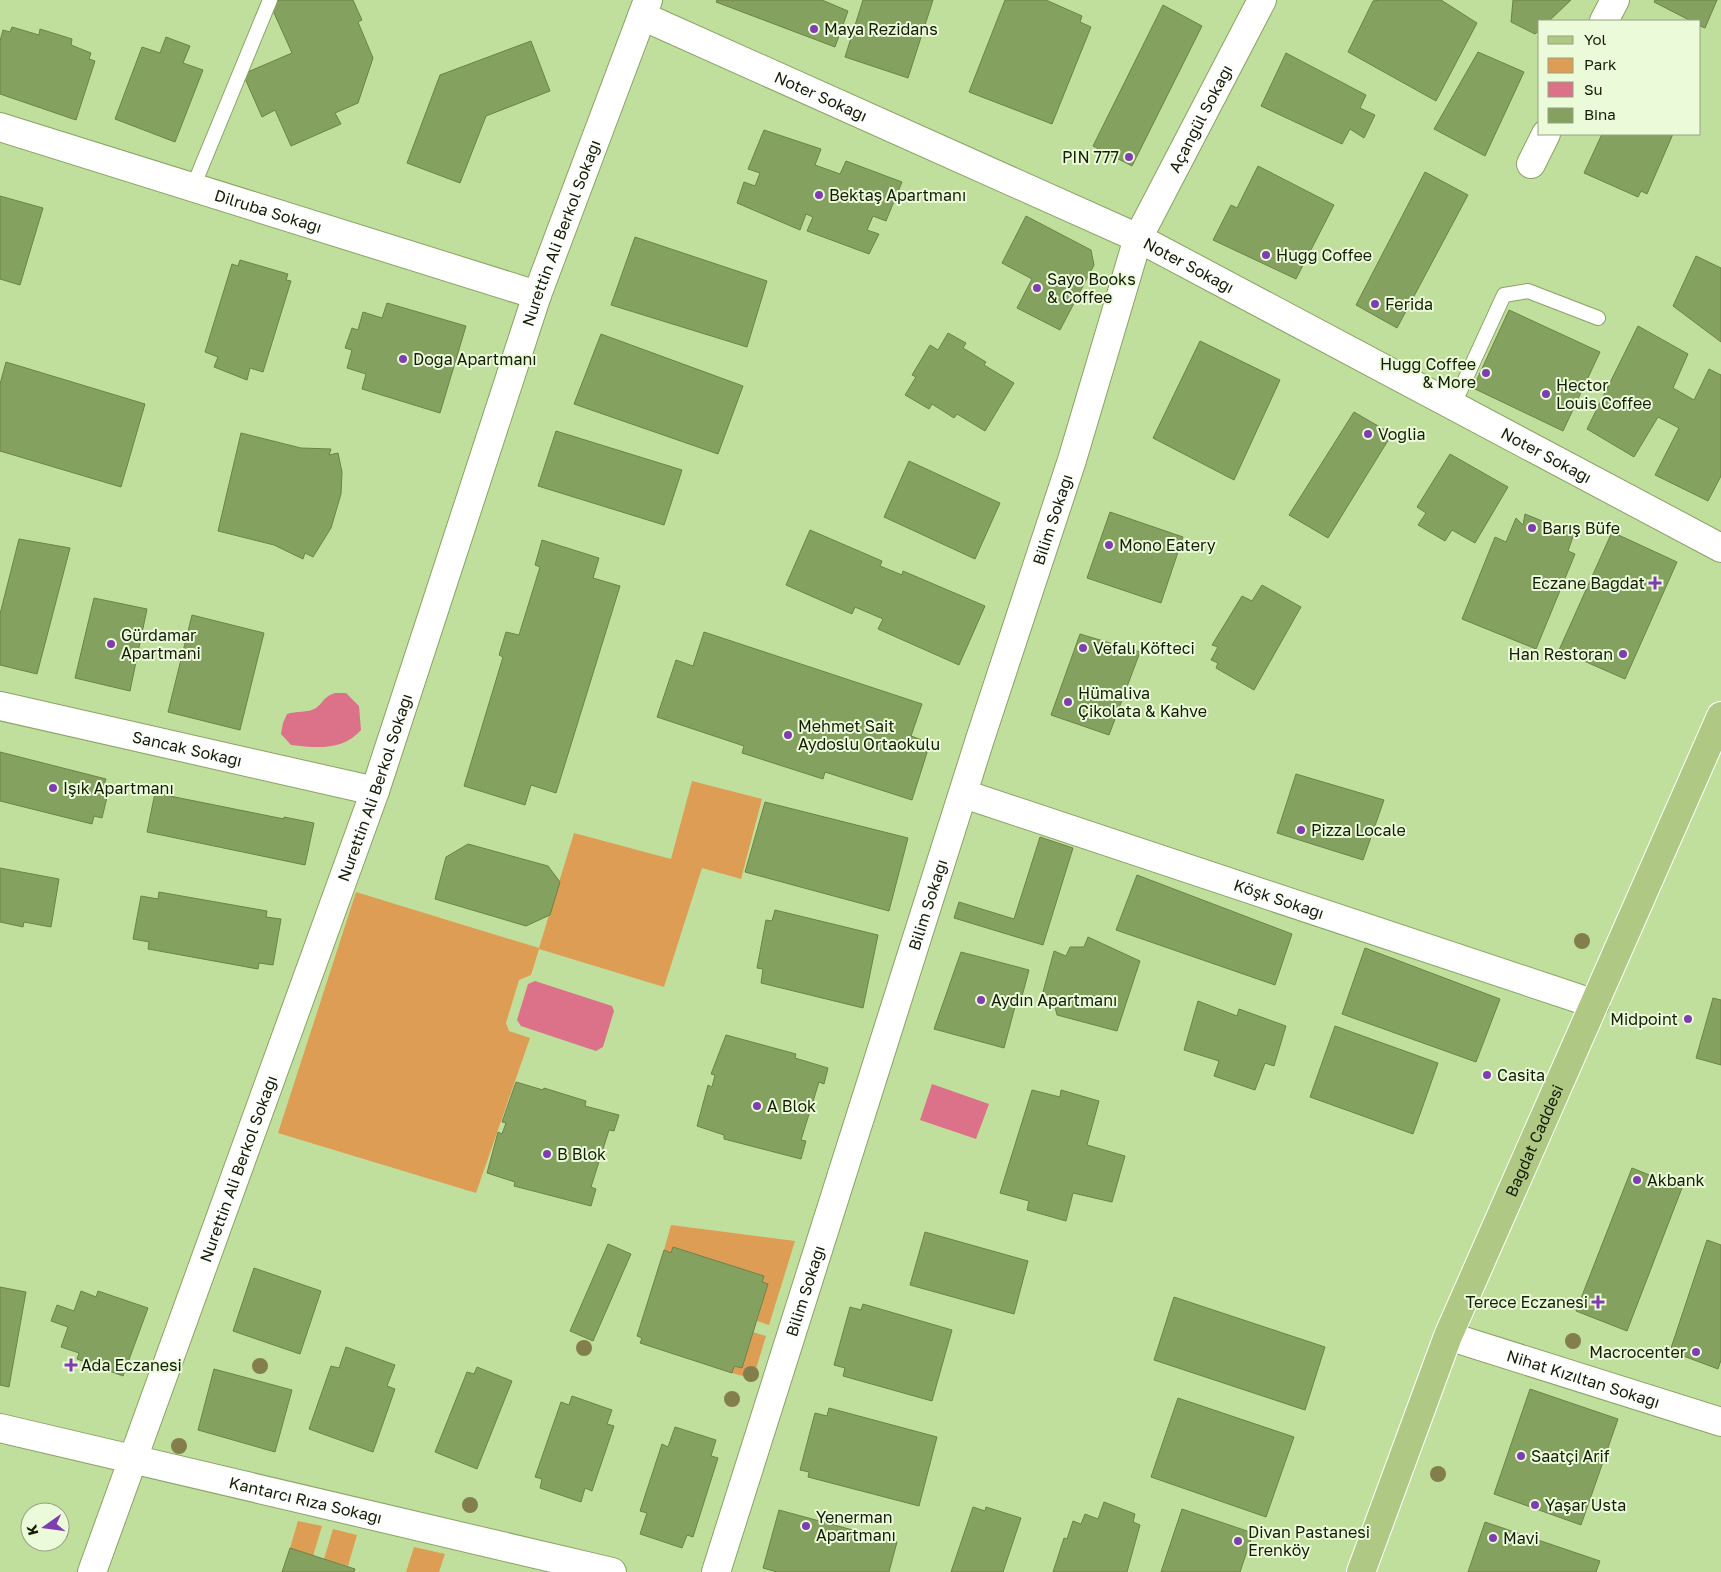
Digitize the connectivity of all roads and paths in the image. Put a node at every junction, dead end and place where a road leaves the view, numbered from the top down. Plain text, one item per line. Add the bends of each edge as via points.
1 (270, 0) edge
2 (1262, 0) edge
3 (1615, 0) edge
4 (645, 8) edge
5 (1605, 20) edge
6 (0, 127) edge
7 (1546, 135) edge
8 (1531, 164) dead end
9 (192, 187) junction
10 (1138, 238) junction
11 (538, 295) junction
12 (1598, 318) dead end
13 (1453, 406) junction
14 (1721, 548) edge
15 (0, 706) edge
16 (1721, 716) edge
17 (375, 791) junction
18 (964, 794) junction
19 (1595, 1004) junction
20 (1448, 1336) junction
21 (1721, 1422) edge
22 (0, 1428) edge
23 (134, 1458) junction
24 (92, 1572) edge
25 (612, 1572) edge
26 (716, 1572) edge
27 (1361, 1572) edge

1 - 9 lane
2 - 10 street, Açangül Sokağı
3 - 5 street
4 - 10 street, Noter Sokağı
4 - 11 street, Nurettin Ali Berkol Sokağı
6 - 9 street, Dilruba Sokağı
7 - 8 street
9 - 11 street, Dilruba Sokağı
10 - 13 street, Noter Sokağı
10 - 18 street, Bilim Sokağı via 1072,460
11 - 17 street, Nurettin Ali Berkol Sokağı
12 - 13 lane via 1536,293 1516,291 1504,295
13 - 14 street, Noter Sokağı
15 - 17 street, Sancak Sokağı
16 - 19 main road, Bağdat Caddesi
17 - 23 street, Nurettin Ali Berkol Sokağı
18 - 19 street, Köşk Sokağı
18 - 26 street, Bilim Sokağı
19 - 20 main road, Bağdat Caddesi
20 - 21 street, Nihat Kızıltan Sokağı
20 - 27 main road, Bağdat Caddesi
22 - 23 street, Kantarcı Rıza Sokağı
23 - 24 street, Nurettin Ali Berkol Sokağı
23 - 25 street, Kantarcı Rıza Sokağı

